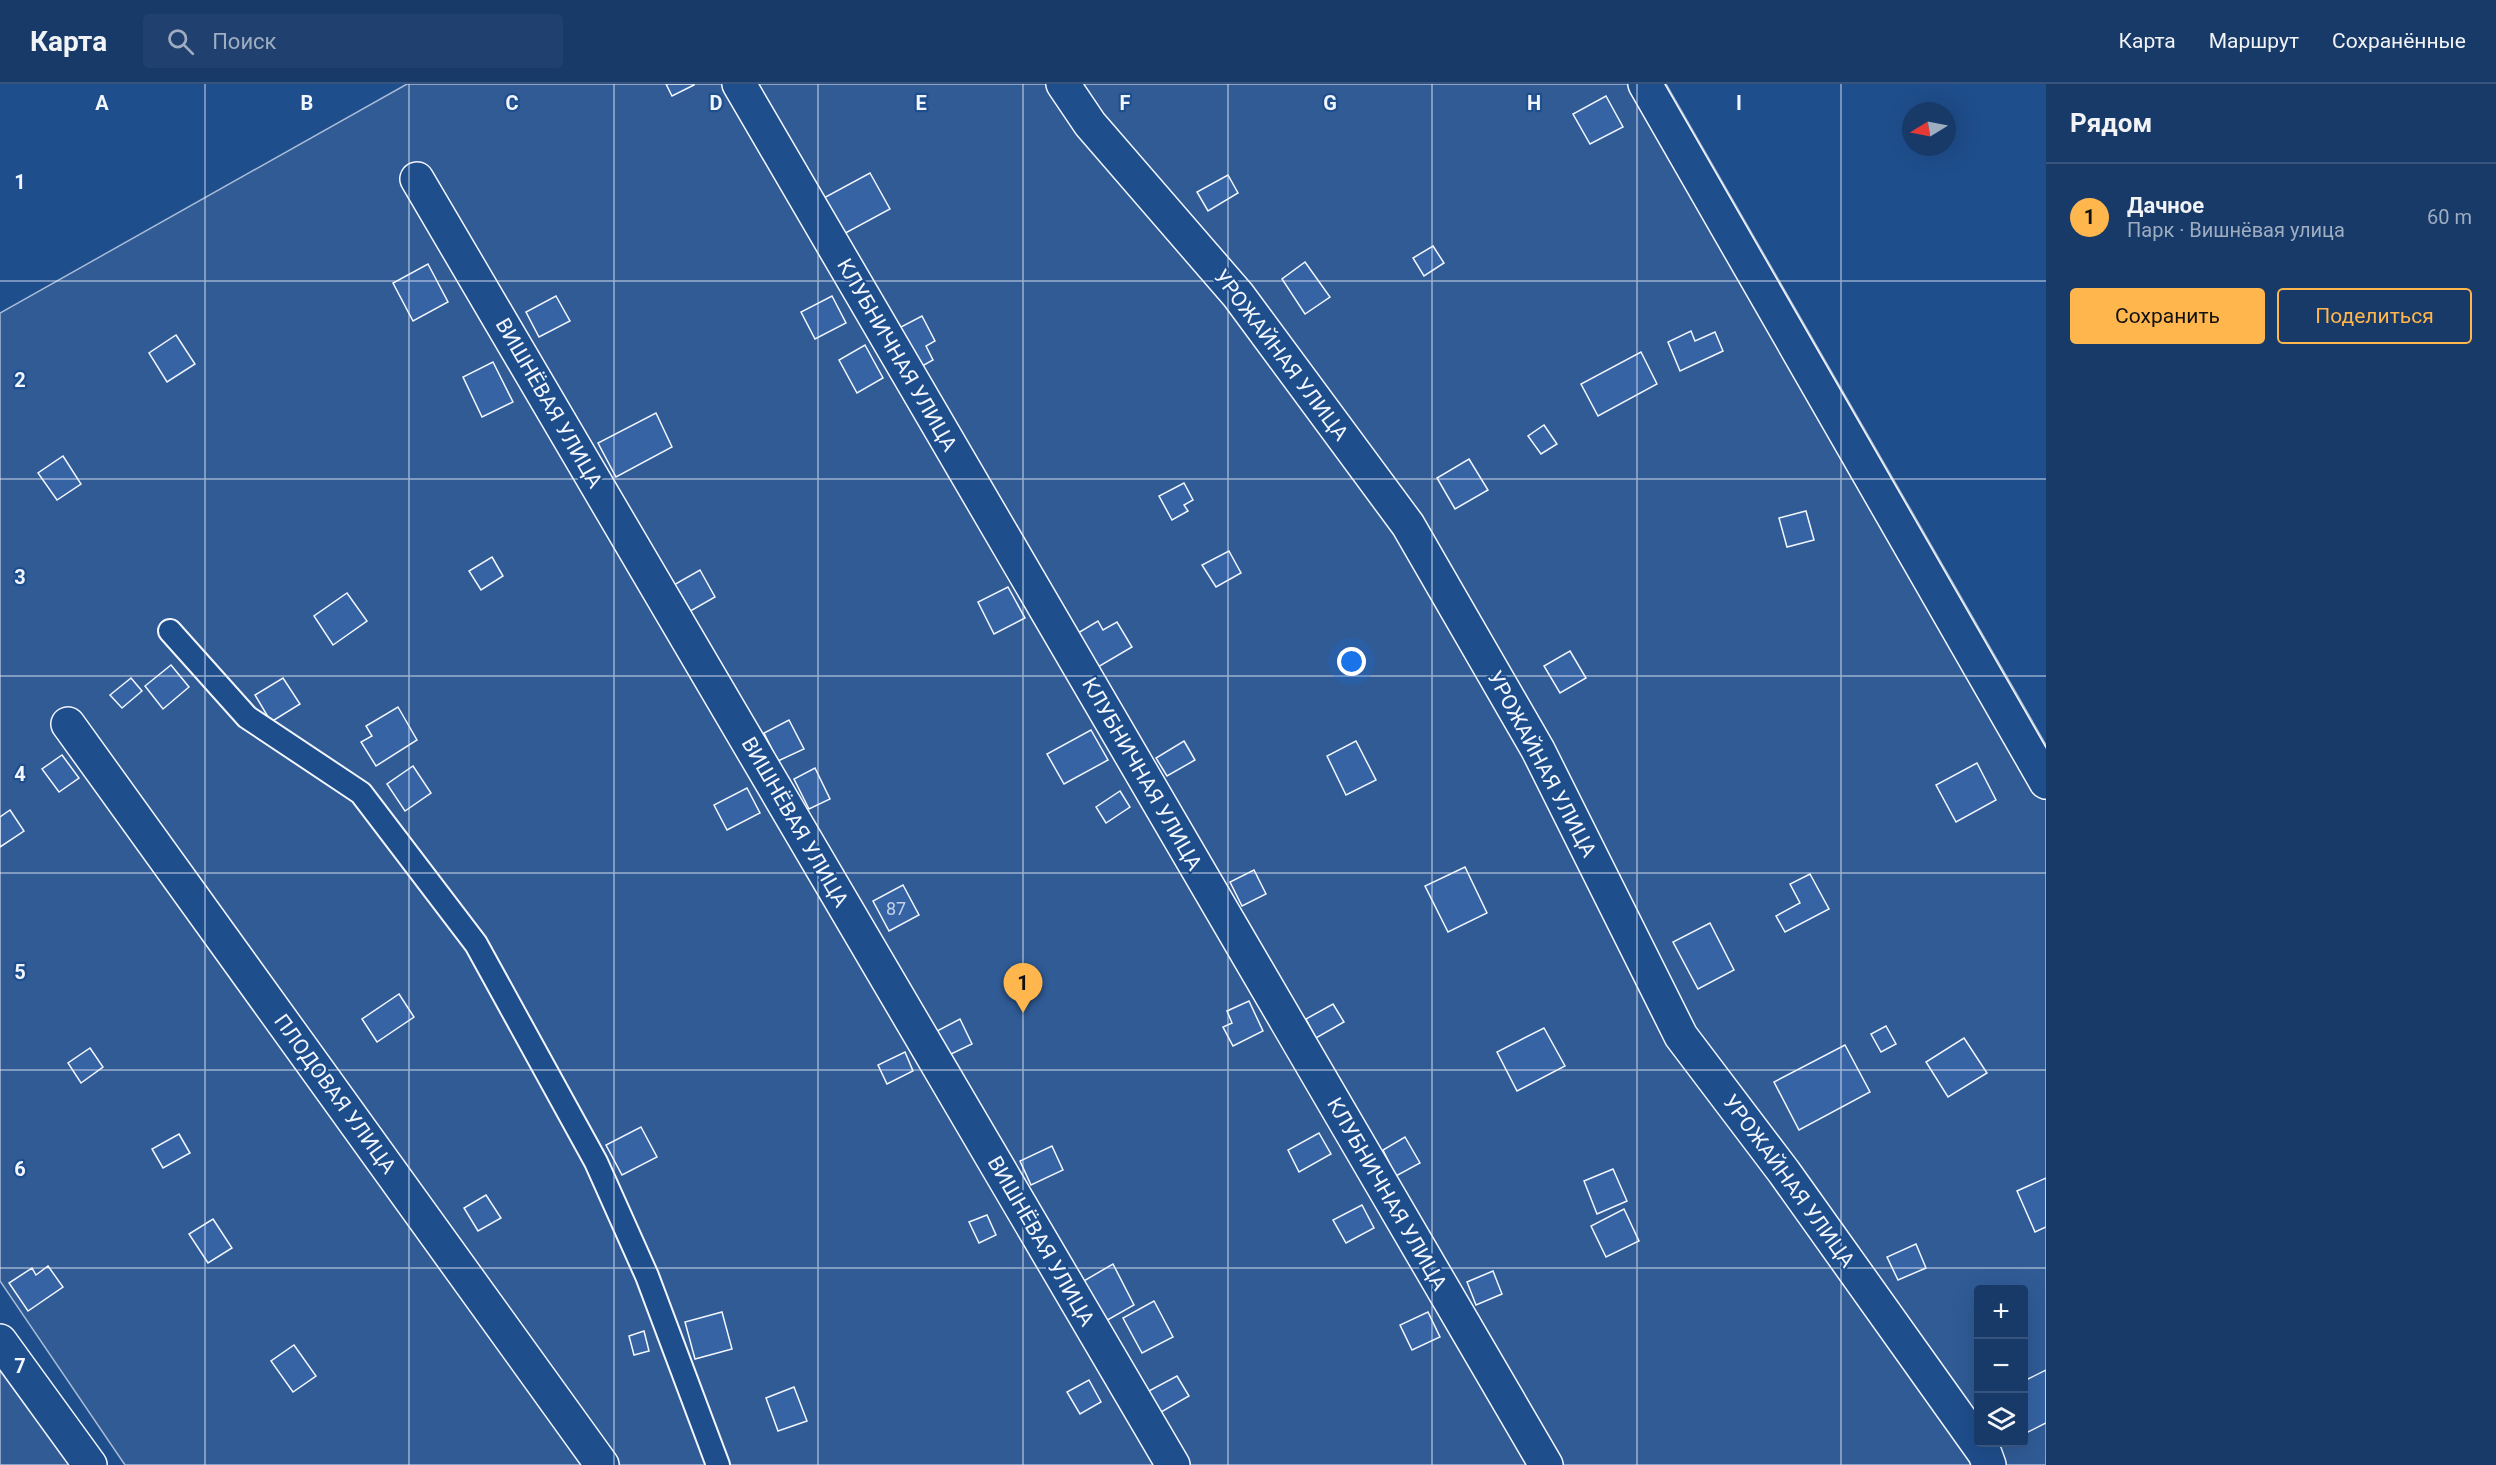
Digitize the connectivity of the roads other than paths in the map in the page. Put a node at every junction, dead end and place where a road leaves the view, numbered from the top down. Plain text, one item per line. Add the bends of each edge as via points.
1 (739, 84) edge
2 (1063, 84) edge
3 (1645, 84) edge
4 (417, 179) dead end
5 (170, 631) dead end
6 (68, 724) dead end
7 (2046, 782) edge
8 (0, 1341) edge
9 (90, 1465) edge
10 (602, 1465) edge
11 (718, 1465) edge
12 (1173, 1465) edge
13 (1546, 1465) edge
14 (1989, 1465) edge

1 - 13 street, КЛУБНИЧНАЯ УЛИЦА
2 - 14 street, УРОЖАЙНАЯ УЛИЦА via 1090,124 1238,295 1408,525 1538,750 1681,1036 1784,1172 1985,1454
3 - 7 street
4 - 12 street, ВИШНЁВАЯ УЛИЦА
5 - 11 lane via 247,717 361,793 476,944 596,1162 647,1276
6 - 10 street, ПЛОДОВАЯ УЛИЦА
8 - 9 street

